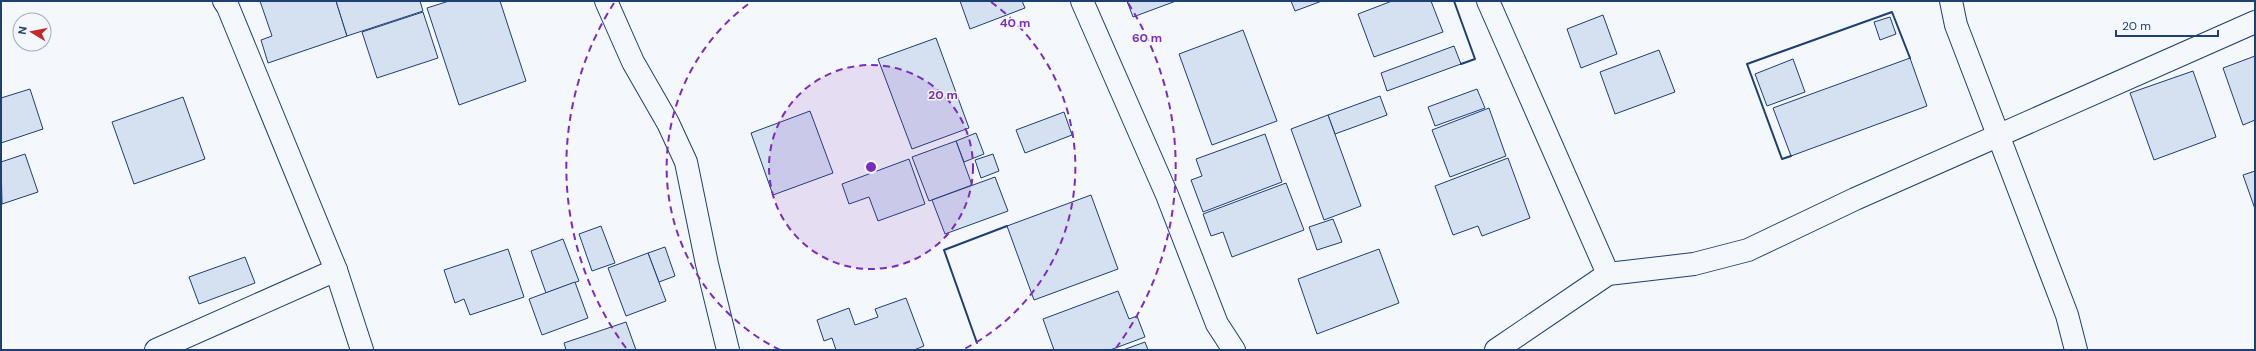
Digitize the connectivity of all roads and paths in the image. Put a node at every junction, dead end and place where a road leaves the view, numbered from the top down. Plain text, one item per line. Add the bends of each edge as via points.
1 (224, 1) edge
2 (606, 1) edge
3 (1082, 1) edge
4 (1488, 1) edge
5 (1951, 1) edge
6 (2255, 22) edge
7 (1999, 136) junction
8 (336, 270) junction
9 (1608, 274) junction
10 (156, 350) edge
11 (362, 350) edge
12 (728, 350) edge
13 (1234, 350) edge
14 (1496, 350) edge
15 (2076, 350) edge

1 - 8 street via 232,14
2 - 12 street via 633,62 668,123 686,162
3 - 13 street via 1167,195 1217,324
4 - 9 street
5 - 7 street via 1956,25
6 - 7 street
7 - 9 street via 1855,199 1748,250 1694,264
7 - 15 street via 2067,315
8 - 10 street
8 - 11 street
9 - 14 street

